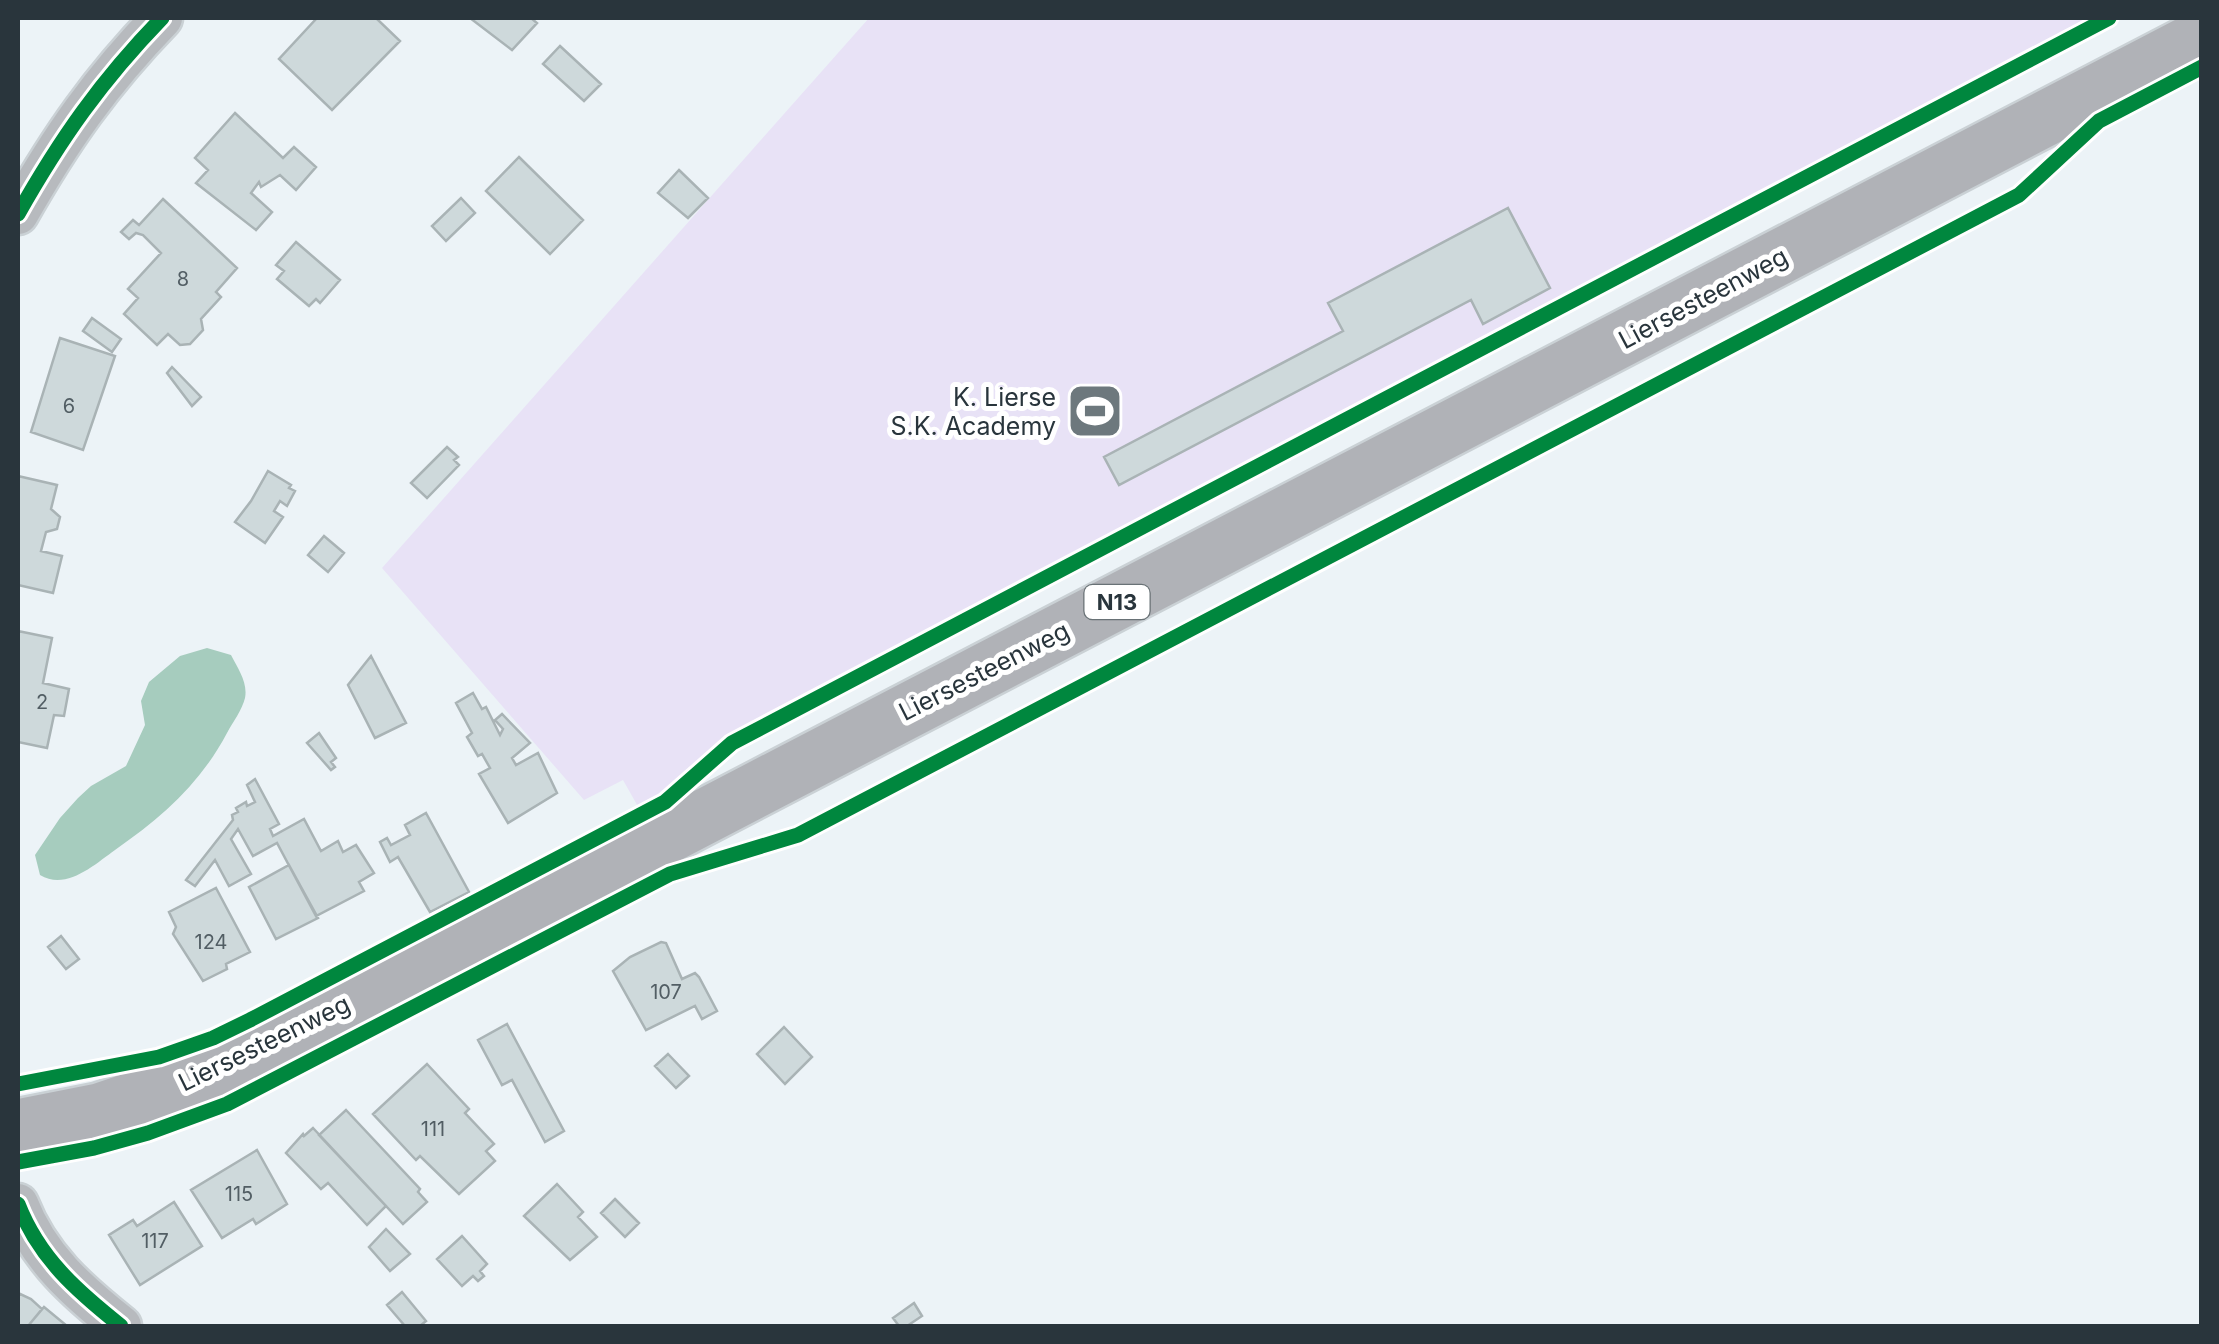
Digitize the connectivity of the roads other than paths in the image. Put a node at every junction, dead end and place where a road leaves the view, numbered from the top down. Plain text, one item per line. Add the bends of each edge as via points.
1 (162, 18) edge
2 (2202, 37) edge
3 (18, 214) edge
4 (18, 1126) edge
5 (18, 1204) edge
6 (121, 1326) edge

1 - 3 street via 78,115
2 - 4 main road, Liersesteenweg / N13 via 212,1073 98,1111
5 - 6 street via 44,1256

